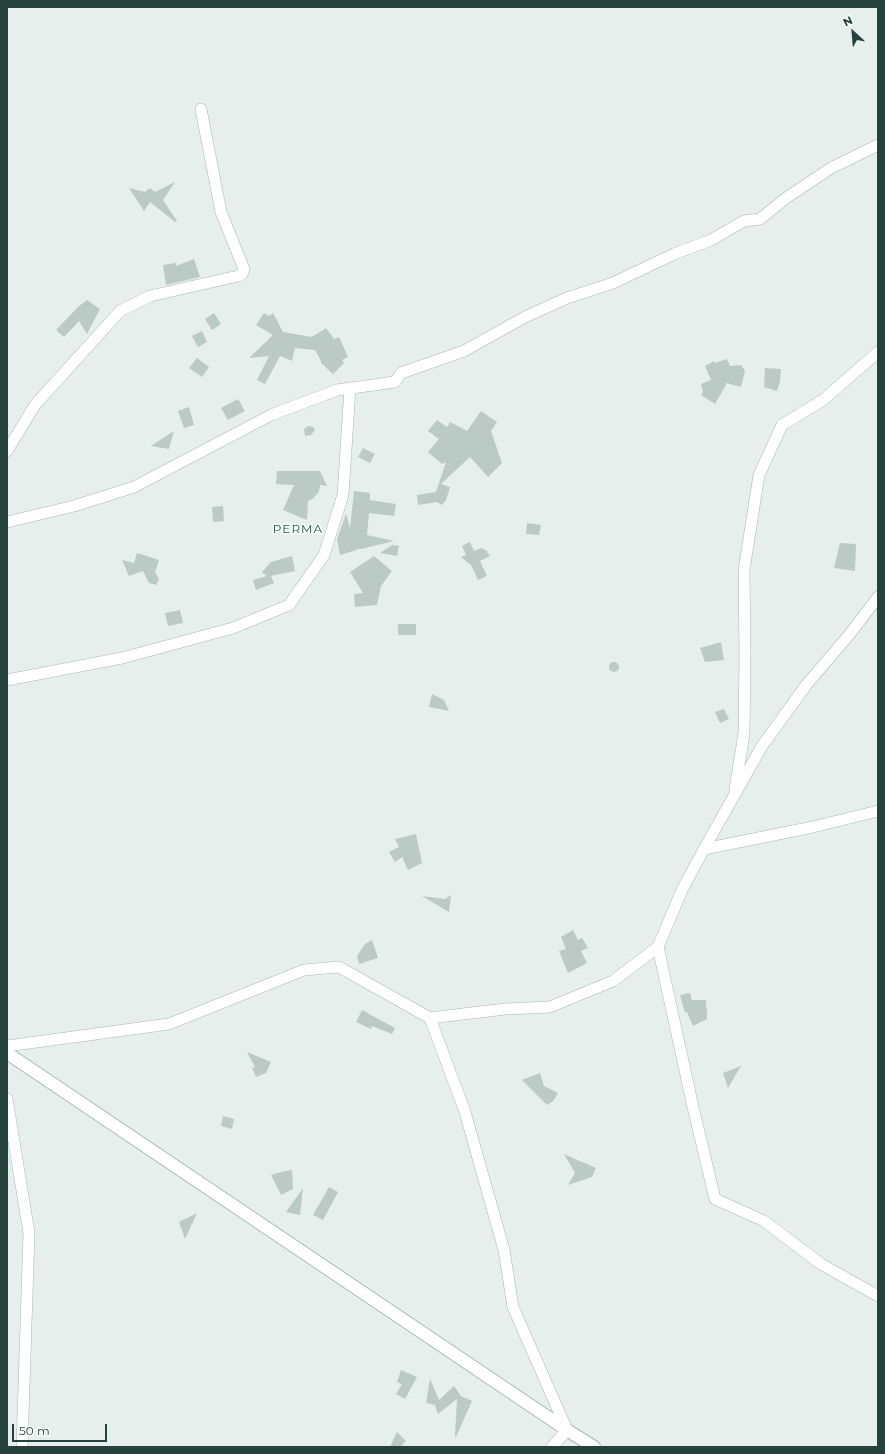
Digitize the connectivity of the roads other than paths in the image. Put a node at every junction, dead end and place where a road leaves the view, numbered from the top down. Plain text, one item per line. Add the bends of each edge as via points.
1 (201, 109) dead end
2 (878, 145) edge
3 (878, 352) edge
4 (350, 388) junction
5 (7, 452) edge
6 (7, 522) edge
7 (878, 597) edge
8 (7, 680) edge
9 (734, 796) junction
10 (878, 811) edge
11 (704, 848) junction
12 (658, 947) junction
13 (430, 1018) junction
14 (7, 1046) edge
15 (7, 1053) edge
16 (7, 1099) edge
17 (878, 1296) edge
18 (567, 1430) junction
19 (22, 1447) edge
20 (552, 1447) edge
21 (594, 1447) edge

1 - 5 street via 221,212 244,269 242,274 150,296 120,311 35,404
2 - 4 street via 831,168 760,219 744,221 711,240 674,254 613,283 567,298 525,317 464,351 401,373 395,382
3 - 9 street via 823,400 782,425 759,475 744,570 744,734
4 - 6 street via 338,390 271,416 134,487 74,506
4 - 8 street via 343,495 324,555 289,605 233,628 122,658
7 - 9 street via 807,684 766,740
9 - 11 street
10 - 11 street via 813,827
11 - 12 street via 682,890
12 - 13 street via 613,981 550,1007 505,1009
12 - 17 street via 715,1199 764,1221 821,1264
13 - 14 street via 339,967 304,970 169,1024
13 - 18 street via 465,1112 504,1250 514,1307
15 - 18 street
16 - 19 street via 29,1233
18 - 20 street
18 - 21 street

